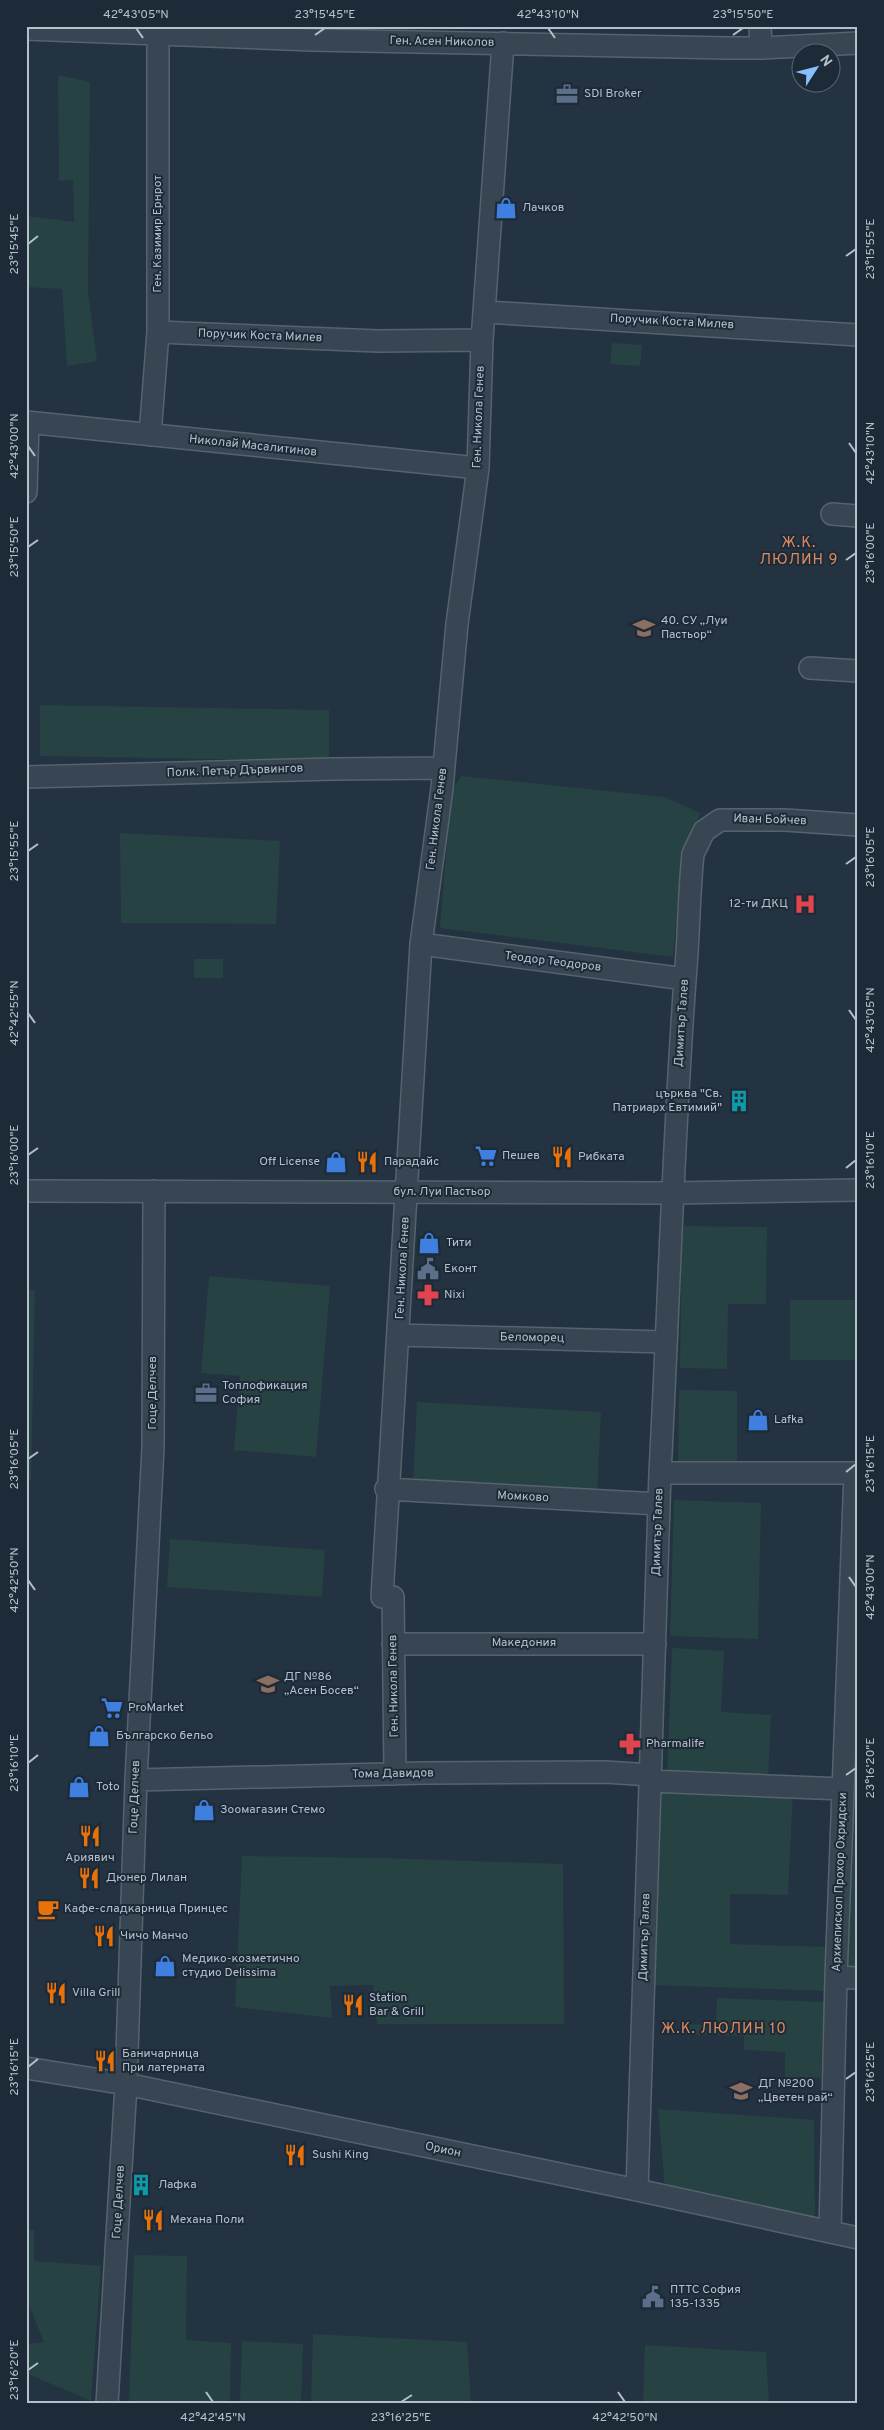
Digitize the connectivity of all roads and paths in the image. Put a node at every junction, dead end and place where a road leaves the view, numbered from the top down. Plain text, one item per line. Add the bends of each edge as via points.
1 (760, 26) edge
2 (36, 28) edge
3 (158, 33) junction
4 (313, 33) edge
5 (503, 43) junction
6 (858, 43) edge
7 (761, 48) junction
8 (486, 312) junction
9 (158, 332) junction
10 (858, 335) edge
11 (482, 340) junction
12 (27, 423) edge
13 (150, 435) junction
14 (478, 468) junction
15 (26, 492) edge
16 (832, 514) dead end
17 (858, 516) edge
18 (810, 668) dead end
19 (858, 671) edge
20 (443, 768) junction
21 (26, 778) edge
22 (858, 825) edge
23 (691, 876) joint
24 (421, 944) junction
25 (685, 979) junction
26 (858, 1190) edge
27 (26, 1191) edge
28 (154, 1191) junction
29 (408, 1192) junction
30 (672, 1193) junction
31 (399, 1335) junction
32 (666, 1342) junction
33 (660, 1473) junction
34 (856, 1473) edge
35 (386, 1489) junction
36 (659, 1504) junction
37 (393, 1644) junction
38 (655, 1644) junction
39 (395, 1774) junction
40 (651, 1778) junction
41 (136, 1780) junction
42 (844, 1789) junction
43 (836, 1977) junction
44 (858, 1978) edge
45 (26, 2068) edge
46 (126, 2084) junction
47 (637, 2190) junction
48 (830, 2232) junction
49 (858, 2238) edge
50 (107, 2404) edge

1 - 7 street
2 - 3 street, Ген. Асен Николов
3 - 4 street, Ген. Асен Николов
3 - 9 street, Ген. Казимир Ернрот
4 - 5 street, Ген. Асен Николов
5 - 7 street, Ген. Асен Николов
5 - 8 street, Ген. Никола Генев
6 - 7 street, Ген. Асен Николов
8 - 10 street, Поручик Коста Милев
8 - 11 street, Ген. Никола Генев
9 - 11 street, Поручик Коста Милев via 378,341
9 - 13 street, Ген. Казимир Ернрот
11 - 14 street, Ген. Никола Генев
12 - 13 street, Николай Масалитинов
12 - 15 street
13 - 14 street, Николай Масалитинов
14 - 20 street, Ген. Никола Генев via 457,624
16 - 17 street
18 - 19 street
20 - 21 street, Полк. Петър Дървингов
20 - 24 street, Ген. Никола Генев
22 - 23 street, Иван Бойчев via 720,820 704,831 698,842
23 - 25 street, Димитър Талев
24 - 25 street, Теодор Теодоров
24 - 29 street, Ген. Никола Генев
25 - 30 street, Димитър Талев
26 - 30 street, бул. Луи Пастьор
27 - 28 street, бул. Луи Пастьор
28 - 29 street, бул. Луи Пастьор
28 - 41 street, Гоце Делчев via 152,1447
29 - 30 street, бул. Луи Пастьор
29 - 31 street, Ген. Никола Генев
30 - 32 street, Димитър Талев
31 - 32 street, Беломорец
31 - 35 street, Ген. Никола Генев
32 - 33 street, Димитър Талев
33 - 34 street
33 - 36 street, Димитър Талев
34 - 42 street, Архиепископ Прохор Охридски
35 - 36 street, Момково
35 - 37 street, Ген. Никола Генев via 387,1597
36 - 38 street, Димитър Талев
37 - 38 street, Македония
37 - 39 street, Ген. Никола Генев
38 - 40 street, Димитър Талев
39 - 40 street, Тома Давидов via 605,1772
39 - 41 street, Тома Давидов
40 - 42 street, Тома Давидов
40 - 47 street, Димитър Талев
41 - 46 street, Гоце Делчев
42 - 43 street, Архиепископ Прохор Охридски
43 - 44 street
43 - 48 street, Архиепископ Прохор Охридски
45 - 46 street, Орион
46 - 47 street, Орион
46 - 50 street, Гоце Делчев
47 - 48 street, Орион
48 - 49 street, Орион

